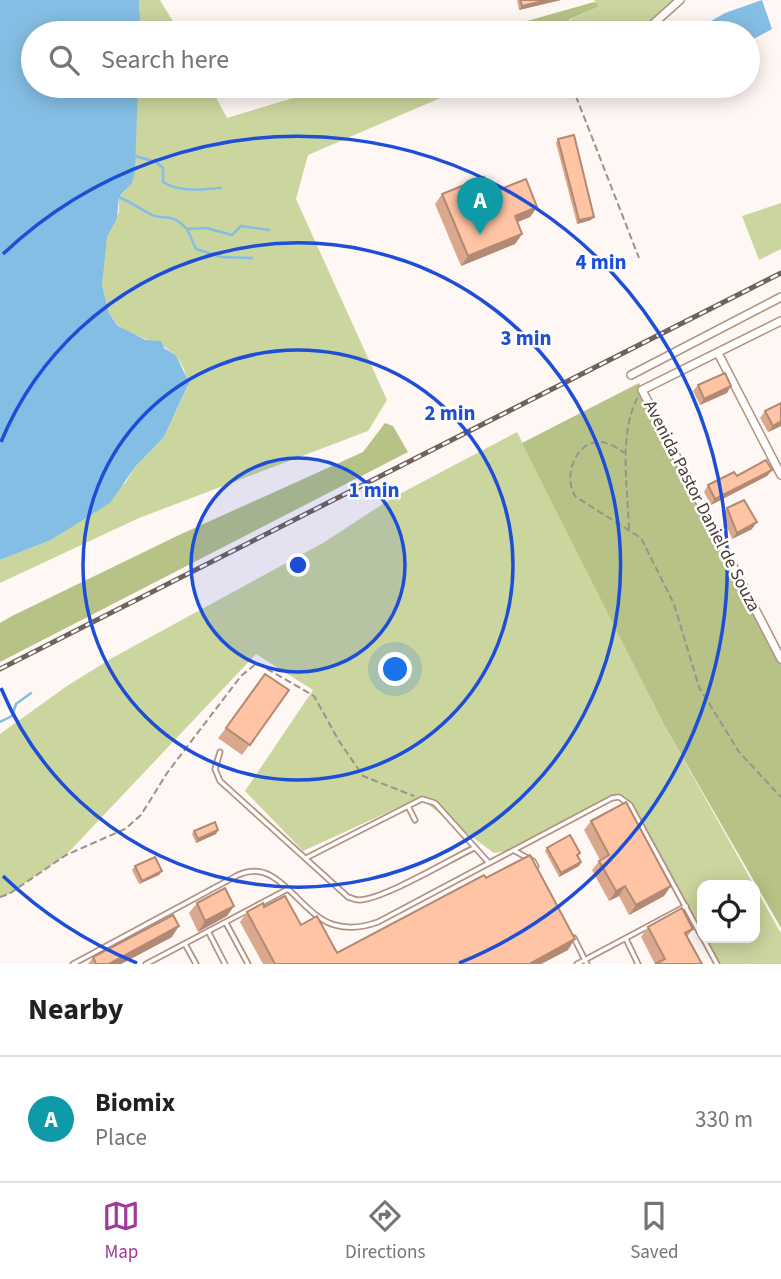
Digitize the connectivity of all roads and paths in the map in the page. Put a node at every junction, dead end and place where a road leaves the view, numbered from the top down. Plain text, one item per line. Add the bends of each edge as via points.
1 (680, 0) edge
2 (656, 21) edge
3 (577, 98) edge
4 (639, 258) dead end
5 (781, 298) edge
6 (781, 321) edge
7 (718, 352) junction
8 (631, 375) dead end
9 (642, 390) junction
10 (626, 454) junction
11 (781, 475) edge
12 (629, 529) junction
13 (779, 649) edge
14 (781, 659) edge
15 (220, 752) dead end
16 (781, 797) edge
17 (408, 806) junction
18 (415, 820) dead end
19 (474, 848) junction
20 (514, 850) junction
21 (306, 858) junction
22 (490, 864) junction
23 (540, 874) edge
24 (288, 889) junction
25 (686, 906) junction
26 (226, 922) junction
27 (697, 926) edge
28 (208, 931) junction
29 (572, 935) edge
30 (626, 939) junction
31 (185, 943) junction
32 (706, 943) edge
33 (587, 962) edge
34 (73, 964) edge
35 (146, 964) edge
36 (196, 964) edge
37 (225, 964) edge
38 (248, 964) edge
39 (577, 964) edge
40 (638, 964) edge
41 (717, 964) edge

1 - 2 street
3 - 4 path
5 - 8 street
6 - 7 street
7 - 9 street
7 - 11 street
9 - 10 path via 630,413
9 - 13 street, Avenida Pastor Daniel de Souza
10 - 12 path
10 - 12 path via 596,442 574,459 570,477 576,497
12 - 16 path via 641,538 674,604 699,687 739,752
13 - 14 street, Avenida Pastor Daniel de Souza
15 - 21 lane via 215,769 219,780
17 - 18 lane
17 - 19 lane via 422,799 435,803
17 - 21 lane
19 - 21 lane via 360,900 348,897
19 - 22 lane
20 - 22 lane
20 - 23 lane via 533,861
20 - 25 lane via 619,797 631,805
22 - 24 lane via 364,926 326,922
24 - 26 lane
24 - 34 lane via 267,872 247,871
25 - 27 lane
25 - 30 lane
26 - 28 lane
26 - 38 lane
28 - 31 lane
28 - 37 lane
29 - 33 lane
30 - 33 lane
30 - 40 lane
31 - 35 lane
31 - 36 lane
32 - 41 lane
33 - 39 lane

